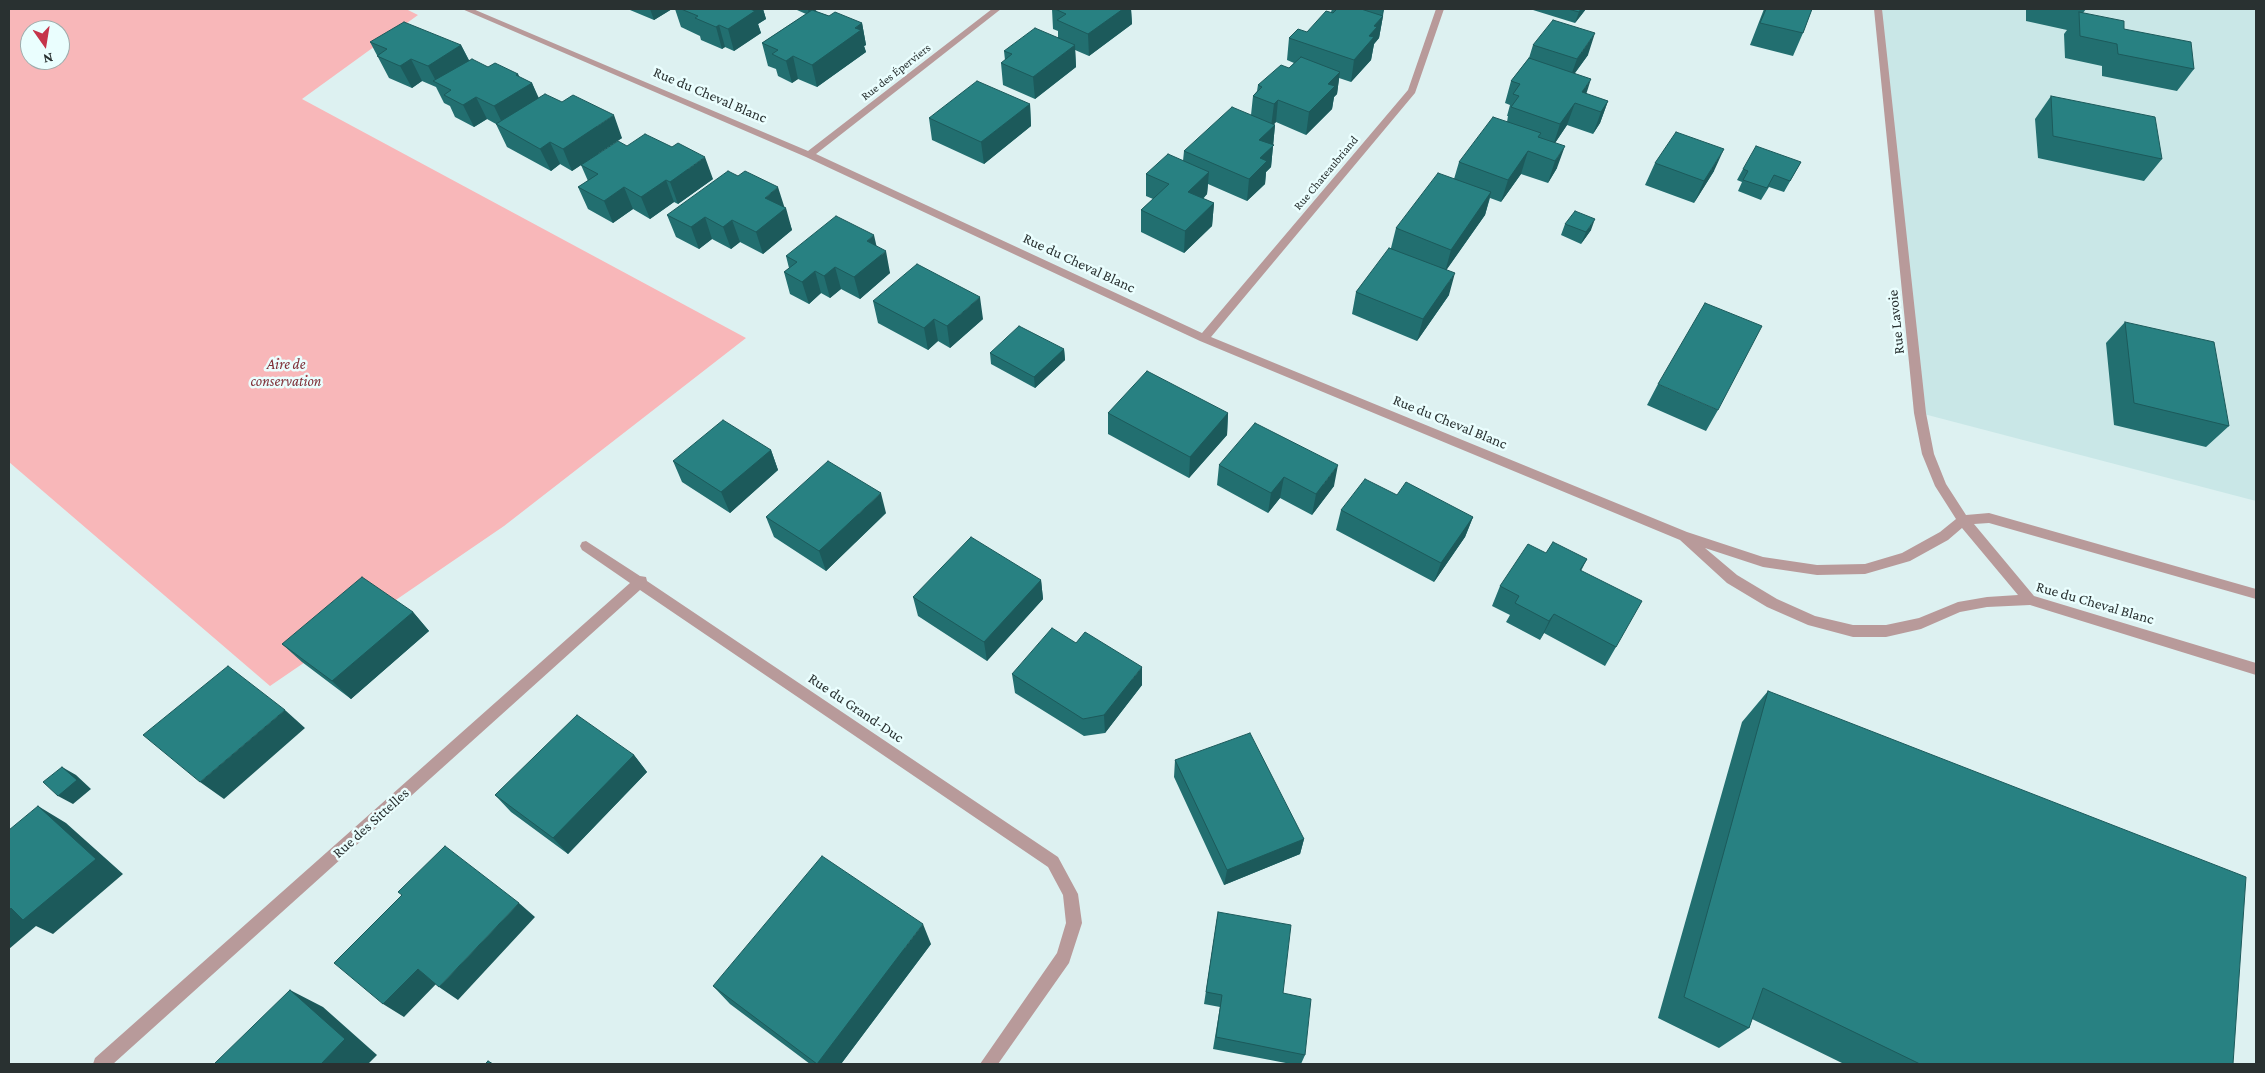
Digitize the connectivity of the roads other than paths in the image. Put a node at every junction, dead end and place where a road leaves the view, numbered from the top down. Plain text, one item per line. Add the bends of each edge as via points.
1 (466, 9) edge
2 (997, 9) edge
3 (1440, 9) edge
4 (1878, 9) edge
5 (809, 155) junction
6 (1204, 338) junction
7 (1963, 520) junction
8 (1682, 536) junction
9 (586, 546) dead end
10 (641, 581) junction
11 (2256, 594) edge
12 (2030, 600) junction
13 (2256, 669) edge
14 (101, 1064) edge
15 (988, 1064) edge

1 - 5 street, Rue du Cheval Blanc
2 - 5 street, Rue des Éperviers
3 - 6 street, Rue Chateaubriand via 1412,91
4 - 7 street, Rue Lavoie via 1920,413 1928,454 1941,486
5 - 6 street, Rue du Cheval Blanc
6 - 8 street, Rue du Cheval Blanc
7 - 8 street, Rue du Cheval Blanc via 1944,536 1906,557 1865,569 1817,570 1763,562
7 - 11 street via 1989,518 2026,527
7 - 12 street, Rue Lavoie
8 - 12 street, Rue du Cheval Blanc via 1732,579 1772,603 1813,620 1853,631 1886,631 1920,623 1958,607
9 - 10 street, Rue du Grand-Duc
10 - 14 street, Rue des Sittelles
10 - 15 street, Rue du Grand-Duc via 1053,862 1070,894 1074,923 1063,957
12 - 13 street, Rue du Cheval Blanc

